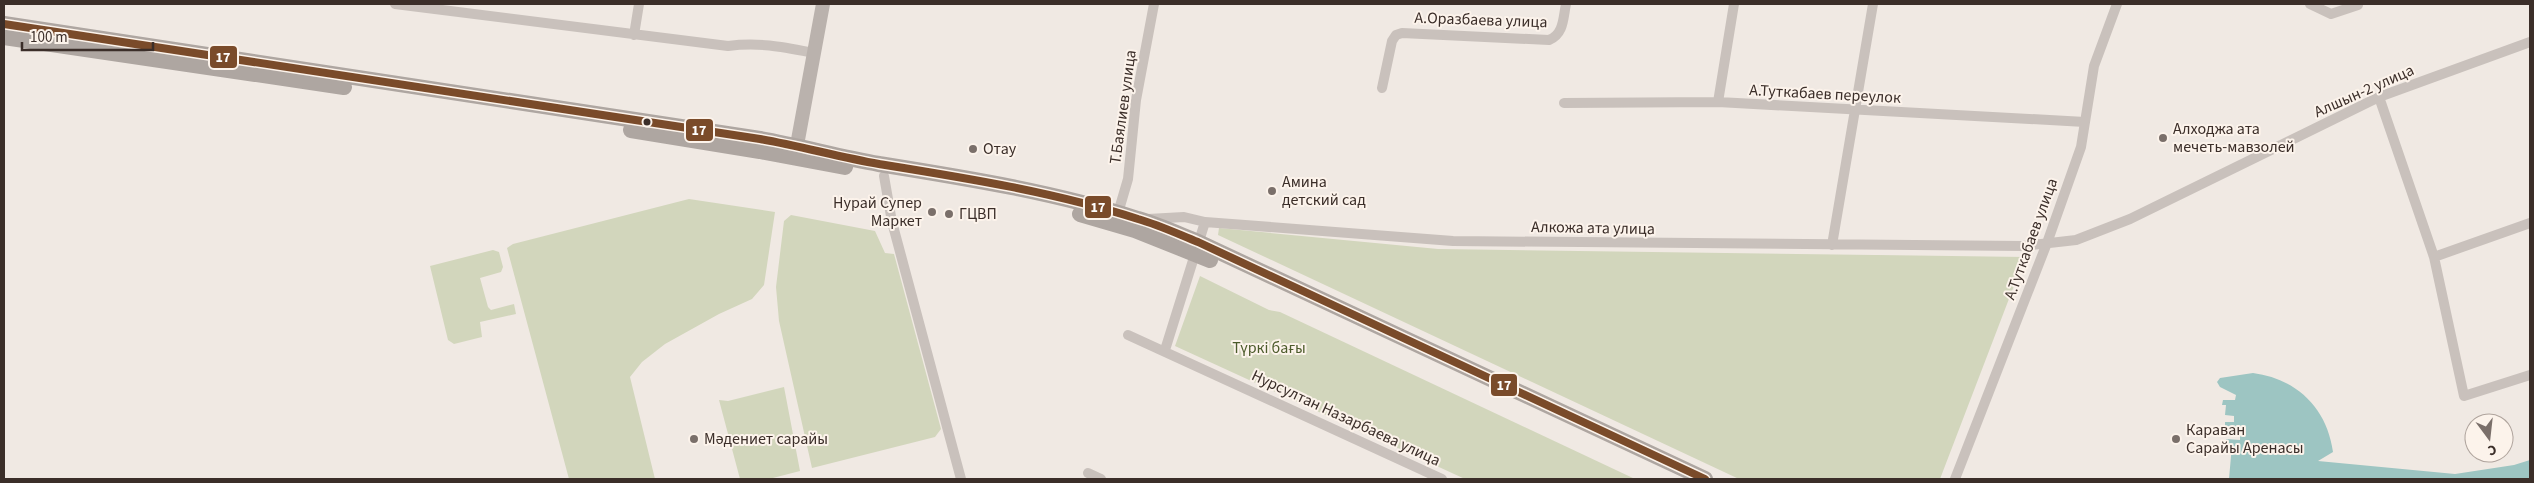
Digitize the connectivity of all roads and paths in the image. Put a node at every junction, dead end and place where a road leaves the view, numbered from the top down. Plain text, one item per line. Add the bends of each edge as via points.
1 (394, 4) edge
2 (639, 4) edge
3 (823, 4) edge
4 (1154, 4) edge
5 (1566, 4) edge
6 (1734, 4) edge
7 (1873, 4) edge
8 (2117, 4) edge
9 (2310, 4) edge
10 (2358, 5) edge
11 (4, 24) edge
12 (634, 35) junction
13 (4, 37) edge
14 (2530, 42) edge
15 (814, 54) junction
16 (1382, 88) dead end
17 (2379, 96) junction
18 (1718, 102) junction
19 (1564, 103) dead end
20 (1854, 111) junction
21 (2085, 122) junction
22 (796, 151) junction
23 (884, 176) junction
24 (1118, 213) junction
25 (1140, 219) junction
26 (1205, 222) junction
27 (2530, 223) edge
28 (2047, 242) junction
29 (1832, 245) junction
30 (1197, 248) junction
31 (2434, 257) junction
32 (1128, 335) dead end
33 (1165, 350) junction
34 (2530, 375) edge
35 (1088, 473) dead end
36 (961, 479) edge
37 (1101, 479) edge
38 (1442, 479) edge
39 (1679, 479) edge
40 (1705, 479) edge
41 (1955, 479) edge

1 - 12 street
2 - 12 street
3 - 15 main road
4 - 24 street, Т.Баялиев улица via 1136,100 1128,179
5 - 16 street, А.Оразбаева улица via 1561,31 1549,40 1396,35
6 - 18 street
7 - 20 street
8 - 21 street, А.Туткабаев улица via 2094,66
9 - 10 street via 2331,14
11 - 22 main road
12 - 15 street via 728,46 775,45
13 - 22 main road
14 - 17 street, Алшын-2 улица
15 - 22 main road
17 - 28 street, Алшын-2 улица via 2130,219 2076,240
17 - 31 street
18 - 19 street, А.Туткабаев переулок
18 - 20 street, А.Туткабаев переулок
20 - 21 street, А.Туткабаев переулок
20 - 29 street
21 - 28 street, А.Туткабаев улица via 2082,147
22 - 23 main road
22 - 24 main road via 932,171 1037,192
23 - 30 main road via 1044,205
23 - 36 street via 892,222
24 - 25 main road
25 - 26 street, Алкожа ата улица via 1184,217
25 - 30 main road
26 - 29 street, Алкожа ата улица via 1453,241
26 - 30 street
27 - 31 street
28 - 29 street, Алкожа ата улица via 2023,246
28 - 41 street, А.Туткабаев улица
30 - 33 street
30 - 39 main road
30 - 40 main road
31 - 34 street via 2464,396
32 - 33 street, Нурсултан Назарбаева улица
33 - 38 street, Нурсултан Назарбаева улица
35 - 37 street

